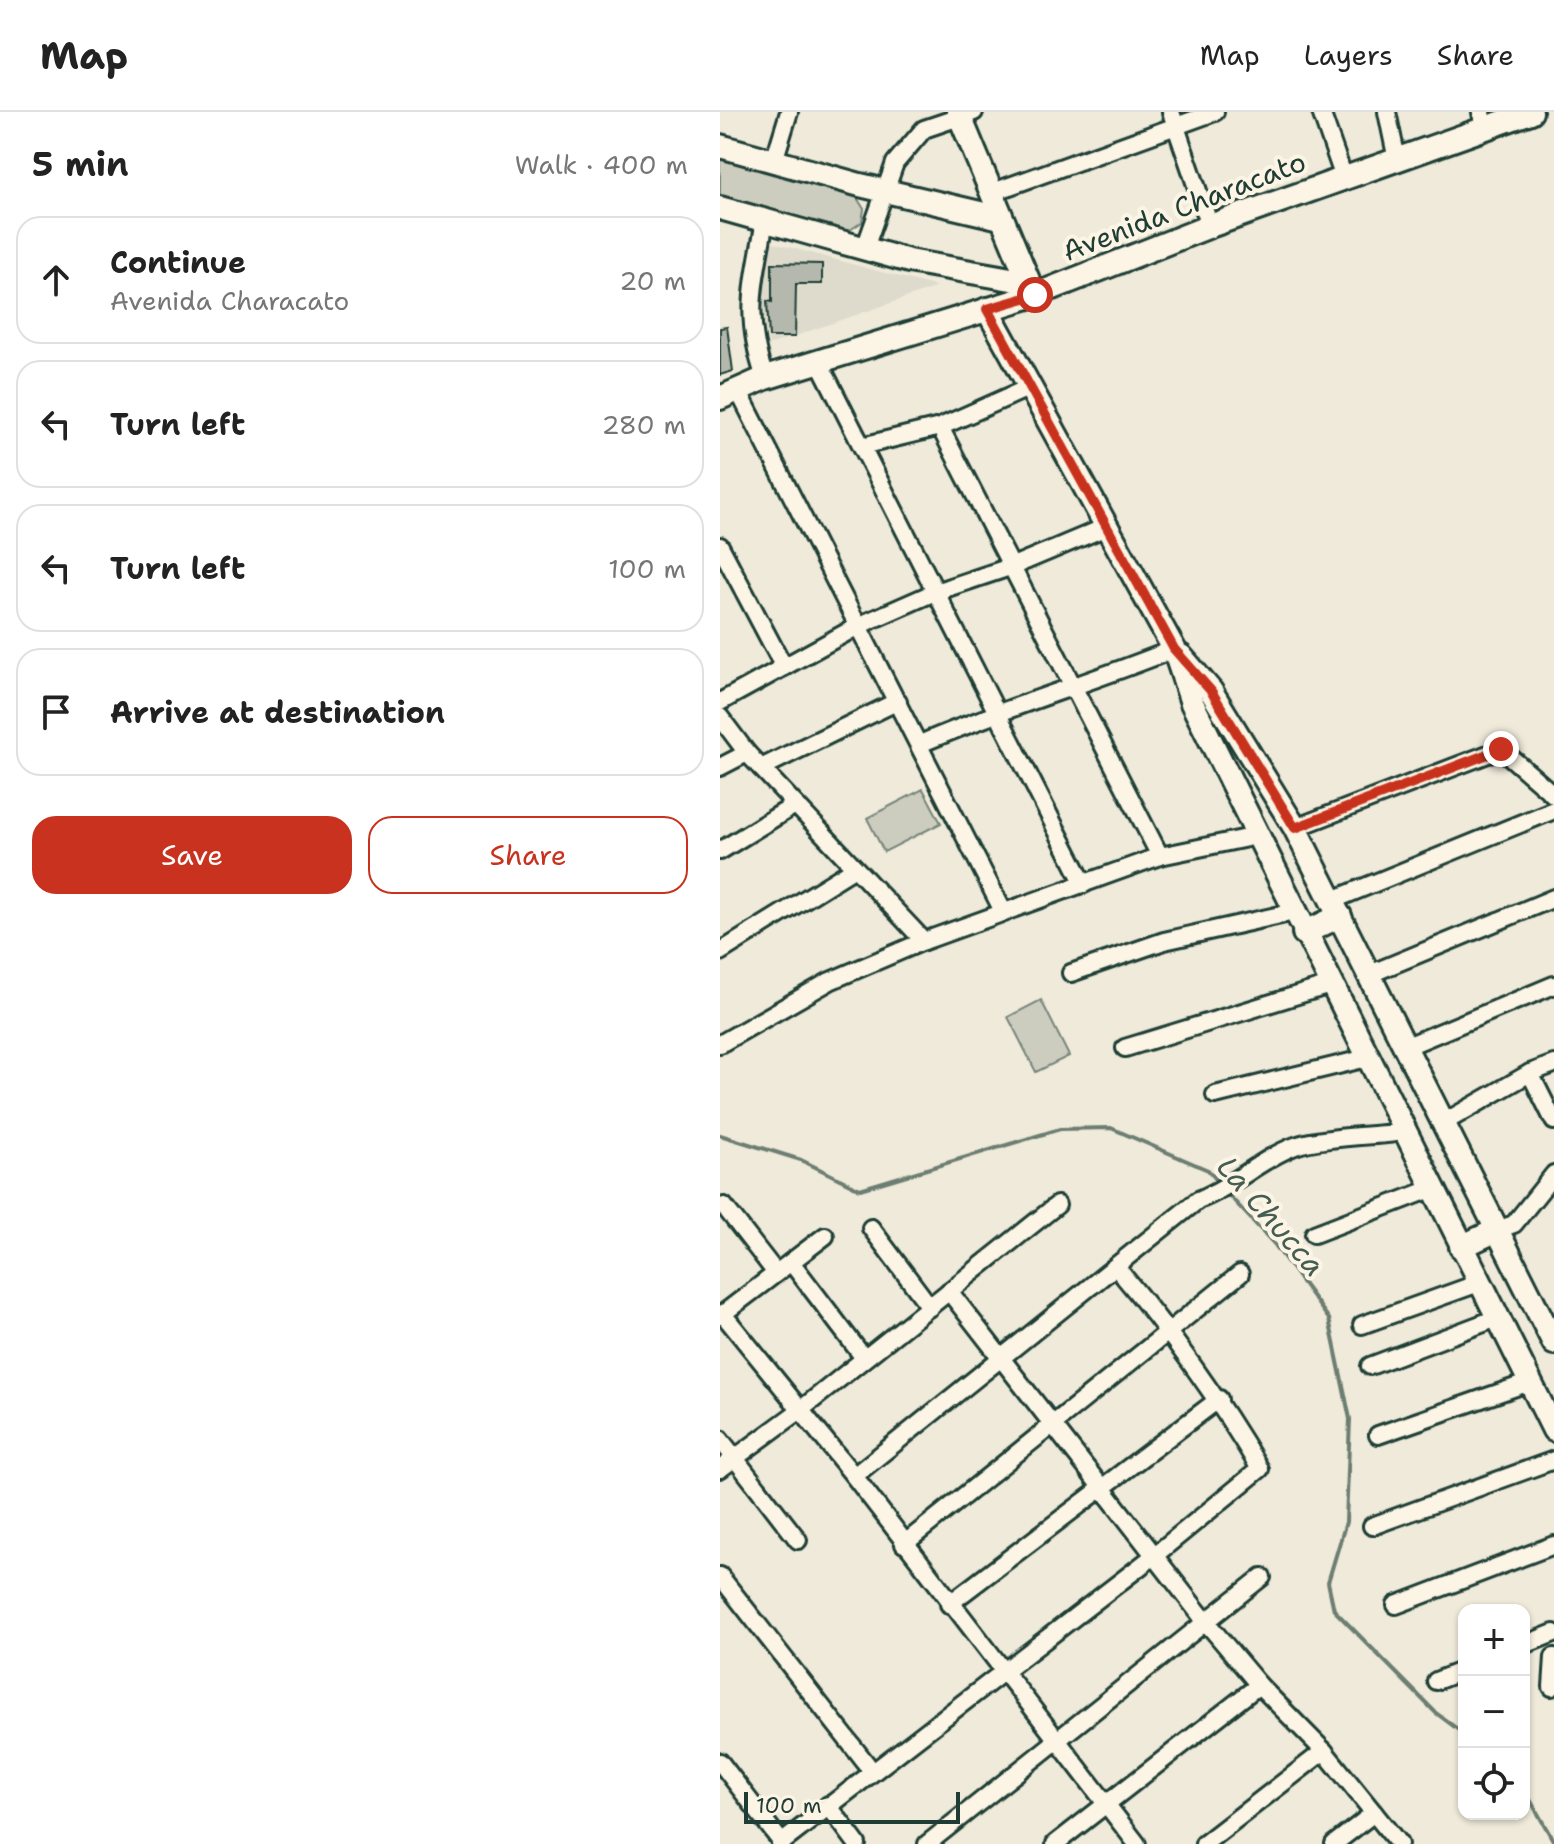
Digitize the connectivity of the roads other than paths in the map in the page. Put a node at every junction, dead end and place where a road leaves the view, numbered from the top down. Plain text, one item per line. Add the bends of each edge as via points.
1 (789, 112) edge
2 (1215, 112) edge
3 (1321, 112) edge
4 (1387, 112) edge
5 (1531, 112) edge
6 (964, 114) edge
7 (1174, 119) edge
8 (1482, 120) edge
9 (720, 146) edge
10 (1397, 160) junction
11 (774, 161) junction
12 (1344, 178) junction
13 (883, 191) junction
14 (993, 192) junction
15 (720, 208) edge
16 (1001, 218) junction
17 (765, 220) junction
18 (1210, 226) junction
19 (865, 248) junction
20 (1031, 289) junction
21 (987, 309) junction
22 (819, 362) junction
23 (765, 378) junction
24 (1028, 388) junction
25 (730, 395) edge
26 (940, 427) junction
27 (862, 446) junction
28 (1106, 527) junction
29 (720, 546) edge
30 (1013, 566) junction
31 (935, 592) junction
32 (860, 625) junction
33 (1174, 649) junction
34 (784, 667) junction
35 (1076, 688) junction
36 (898, 701) junction
37 (720, 702) edge
38 (996, 711) junction
39 (720, 717) edge
40 (920, 744) junction
41 (747, 753) junction
42 (720, 767) edge
43 (761, 768) junction
44 (1554, 795) edge
45 (795, 805) junction
46 (1554, 810) edge
47 (1295, 828) junction
48 (1257, 836) junction
49 (720, 851) edge
50 (1160, 856) junction
51 (855, 868) junction
52 (1084, 884) junction
53 (1554, 898) edge
54 (1337, 908) junction
55 (1004, 913) junction
56 (1299, 923) junction
57 (924, 941) junction
58 (720, 952) edge
59 (1071, 973) dead end
60 (1370, 974) junction
61 (1330, 985) junction
62 (1554, 985) edge
63 (720, 1044) edge
64 (1405, 1047) junction
65 (1125, 1048) dead end
66 (1367, 1058) junction
67 (1554, 1064) edge
68 (1530, 1073) junction
69 (1215, 1095) dead end
70 (1554, 1121) edge
71 (1443, 1123) junction
72 (1405, 1132) junction
73 (1554, 1174) edge
74 (1431, 1189) junction
75 (1057, 1205) dead end
76 (724, 1206) dead end
77 (871, 1228) dead end
78 (1497, 1230) junction
79 (1314, 1234) dead end
80 (825, 1236) dead end
81 (1461, 1247) junction
82 (791, 1262) junction
83 (1116, 1267) junction
84 (776, 1273) junction
85 (1240, 1274) dead end
86 (1479, 1283) junction
87 (949, 1291) junction
88 (930, 1307) junction
89 (721, 1315) edge
90 (1497, 1318) junction
91 (1362, 1325) dead end
92 (1552, 1326) edge
93 (1171, 1332) junction
94 (864, 1358) junction
95 (999, 1358) junction
96 (1370, 1366) dead end
97 (1530, 1382) junction
98 (1219, 1399) junction
99 (799, 1411) junction
100 (1052, 1423) junction
101 (1554, 1430) edge
102 (1378, 1435) dead end
103 (720, 1439) edge
104 (735, 1457) junction
105 (1554, 1460) edge
106 (720, 1469) edge
107 (854, 1476) junction
108 (1104, 1490) junction
109 (1372, 1526) dead end
110 (798, 1540) dead end
111 (904, 1544) junction
112 (1554, 1545) edge
113 (1155, 1555) junction
114 (720, 1576) edge
115 (1262, 1577) dead end
116 (949, 1604) junction
117 (1396, 1605) dead end
118 (1206, 1622) junction
119 (1554, 1633) edge
120 (1530, 1643) edge
121 (1554, 1657) edge
122 (1003, 1670) junction
123 (1458, 1672) edge
124 (1436, 1681) dead end
125 (1259, 1685) junction
126 (1552, 1687) dead end
127 (1057, 1740) junction
128 (1324, 1751) junction
129 (720, 1762) edge
130 (872, 1771) junction
131 (1106, 1804) junction
132 (828, 1805) junction
133 (1374, 1813) junction
134 (781, 1843) edge
135 (857, 1844) edge
136 (927, 1844) edge
137 (1055, 1844) edge
138 (1137, 1844) edge
139 (1204, 1844) edge
140 (1334, 1844) edge
141 (1399, 1844) edge

1 - 11 street
2 - 7 street
3 - 12 street
4 - 10 street
5 - 8 street, Avenida Characato
6 - 13 street via 924,129 895,163
6 - 14 street
7 - 14 street
7 - 18 street
8 - 10 street, Avenida Characato
9 - 11 street
10 - 12 street, Avenida Characato
11 - 13 street
12 - 18 street, Avenida Characato
13 - 16 street
13 - 19 street
14 - 16 street
15 - 17 street
16 - 20 street
17 - 19 street
17 - 23 street via 750,309 753,345
18 - 20 street, Avenida Characato
19 - 20 street
20 - 21 street, Avenida Characato
21 - 22 street, Avenida Characato
21 - 24 street
22 - 23 street, Avenida Characato
22 - 27 street
23 - 25 street, Avenida Characato
24 - 26 street
24 - 28 street
25 - 32 street
26 - 27 street
26 - 30 street
27 - 31 street
28 - 30 street
28 - 33 street
29 - 34 street
30 - 31 street
30 - 35 street
31 - 32 street
31 - 38 street
32 - 34 street
32 - 36 street
33 - 35 street
33 - 47 street via 1211,691
33 - 48 street via 1192,703
34 - 37 street
35 - 38 street
35 - 50 street
36 - 40 street
36 - 43 street
38 - 40 street
38 - 52 street
39 - 41 street
40 - 55 street
41 - 42 street
41 - 43 street
43 - 45 street
44 - 47 street via 1501,749
45 - 49 street
45 - 51 street
46 - 54 street
47 - 54 street
48 - 50 street
48 - 56 street
50 - 52 street
51 - 57 street
51 - 58 street
52 - 55 street
53 - 60 street
54 - 56 street
54 - 60 street
55 - 57 street
56 - 59 street via 1164,941
56 - 61 street
57 - 63 street via 830,981
60 - 64 street
61 - 65 street
61 - 66 street
62 - 64 street
64 - 71 street
66 - 69 street
66 - 72 street
67 - 68 street
68 - 70 street
68 - 71 street
71 - 78 street
72 - 74 street
72 - 83 street via 1296,1146 1225,1190 1198,1200
73 - 78 street via 1514,1224
74 - 79 street
74 - 81 street
75 - 87 street
76 - 84 street
77 - 88 street
78 - 81 street
78 - 92 street
80 - 82 street
81 - 86 street
82 - 84 street
82 - 94 street
83 - 93 street
83 - 95 street
84 - 89 street
85 - 93 street
86 - 90 street
86 - 91 street
87 - 88 street
87 - 95 street
88 - 94 street
89 - 99 street
90 - 96 street
90 - 97 street
93 - 98 street
93 - 100 street
94 - 99 street
95 - 100 street
95 - 107 street
97 - 101 street
97 - 102 street
98 - 108 street
98 - 113 street via 1260,1469
99 - 104 street
99 - 107 street
100 - 108 street
100 - 111 street
103 - 104 street
104 - 106 street
104 - 110 street
105 - 109 street
107 - 111 street
108 - 113 street
108 - 116 street
111 - 116 street
112 - 117 street
113 - 118 street
113 - 122 street
114 - 130 street
115 - 118 street
116 - 122 street
118 - 125 street
118 - 127 street
119 - 120 street
121 - 126 street
122 - 127 street
122 - 130 street
123 - 124 street
125 - 128 street
125 - 131 street
127 - 131 street
127 - 136 street
128 - 133 street
128 - 139 street
129 - 134 street
130 - 132 street
131 - 137 street
131 - 138 street
132 - 134 street
132 - 135 street
133 - 140 street
133 - 141 street

